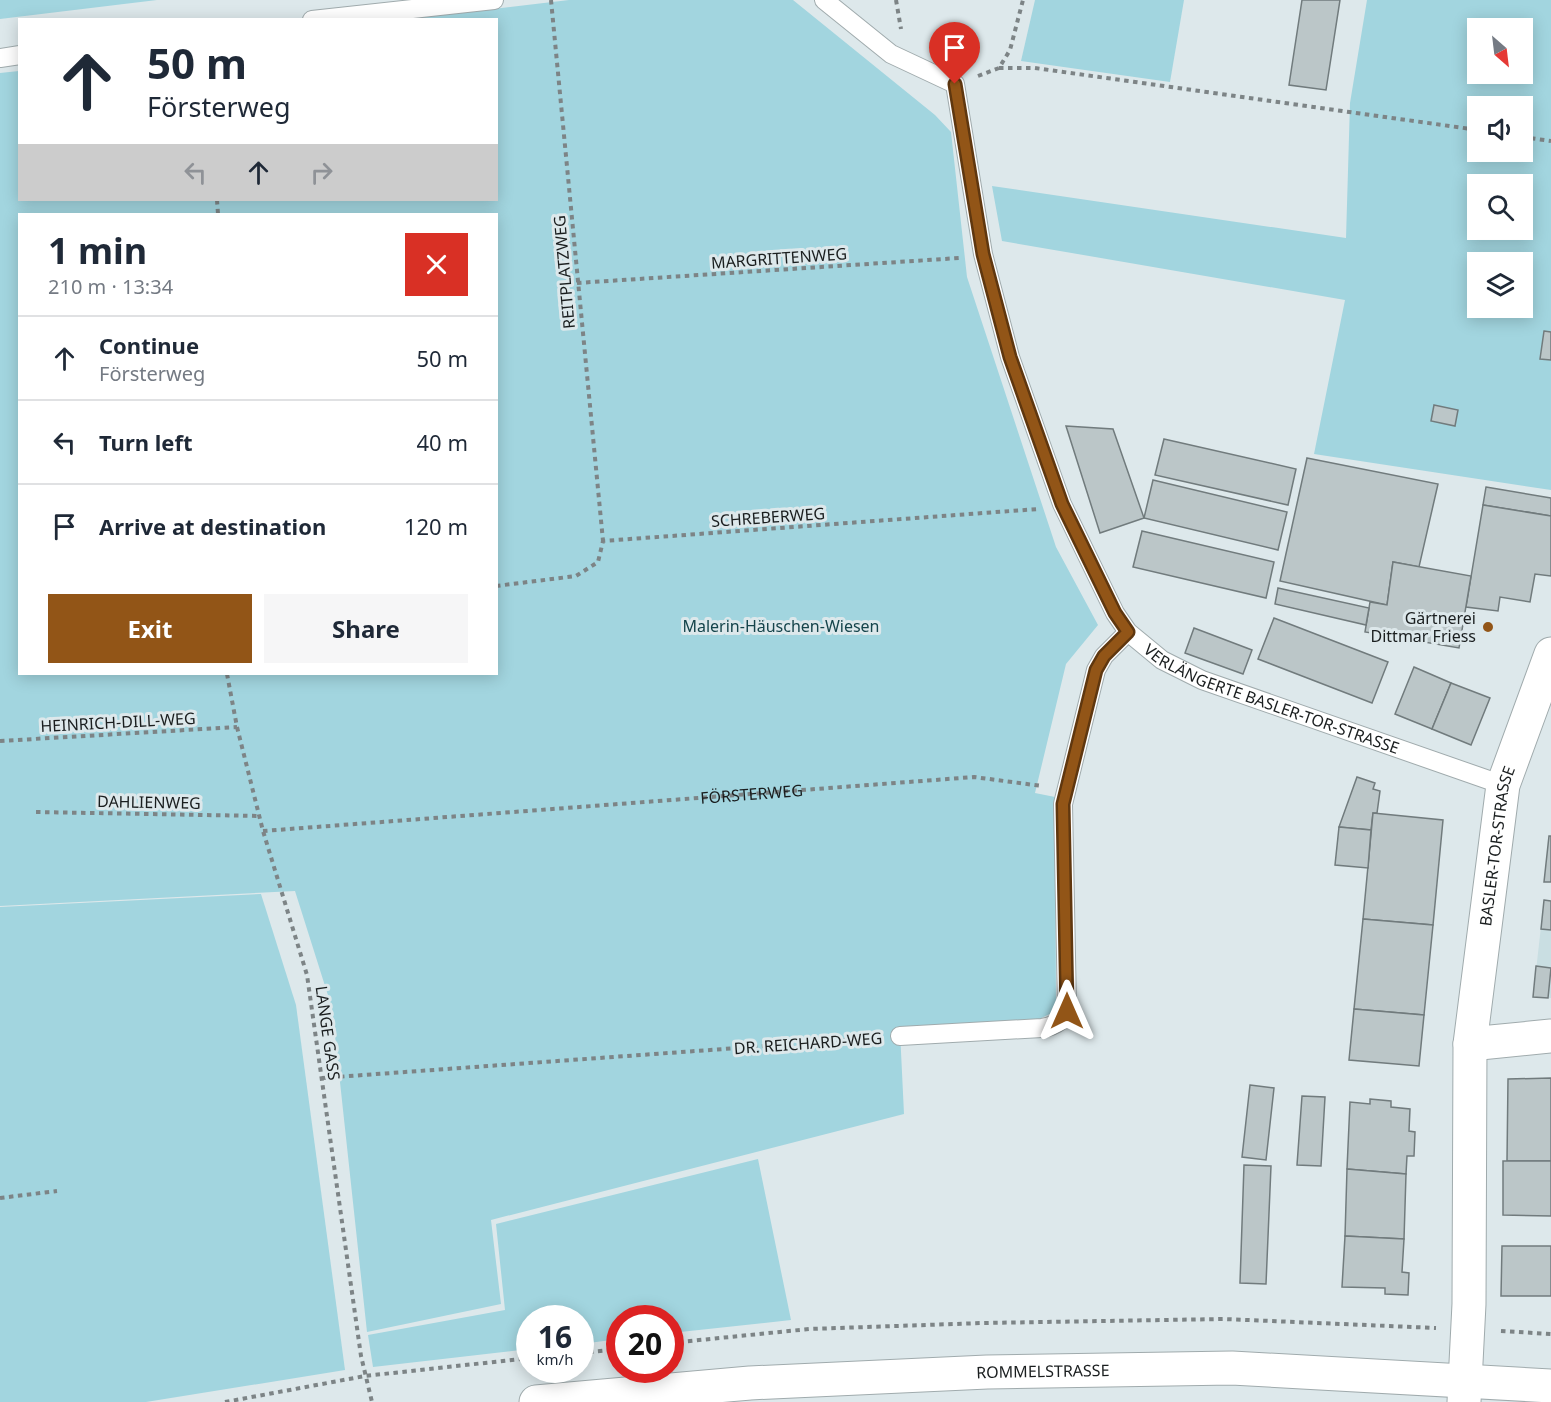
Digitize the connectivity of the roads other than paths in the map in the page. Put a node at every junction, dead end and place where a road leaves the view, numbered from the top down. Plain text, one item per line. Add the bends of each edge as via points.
1 (494, 0) edge
2 (824, 0) edge
3 (330, 18) edge
4 (18, 55) edge
5 (0, 58) edge
6 (1128, 632) junction
7 (1551, 654) edge
8 (1503, 785) junction
9 (900, 1036) road end
10 (1551, 1036) edge
11 (1470, 1044) junction
12 (1551, 1386) edge
13 (1465, 1391) edge
14 (536, 1402) edge

1 - 3 lane
2 - 6 lane, VERLÄNGERTE BASLER-TOR-STRASSE via 891,54 955,84 983,254 1010,357 1062,504
4 - 5 lane
6 - 8 lane, VERLÄNGERTE BASLER-TOR-STRASSE via 1162,660 1202,680
6 - 9 lane, DR. REICHARD-WEG via 1096,670 1063,804 1067,1006 1064,1017 1042,1028
7 - 8 main road, BASLER-TOR-STRASSE
8 - 11 main road, BASLER-TOR-STRASSE
10 - 11 main road
11 - 13 main road, BASLER-TOR-STRASSE
12 - 13 main road, ROMMELSTRASSE
13 - 14 main road, ROMMELSTRASSE via 1232,1368 987,1372 750,1383

